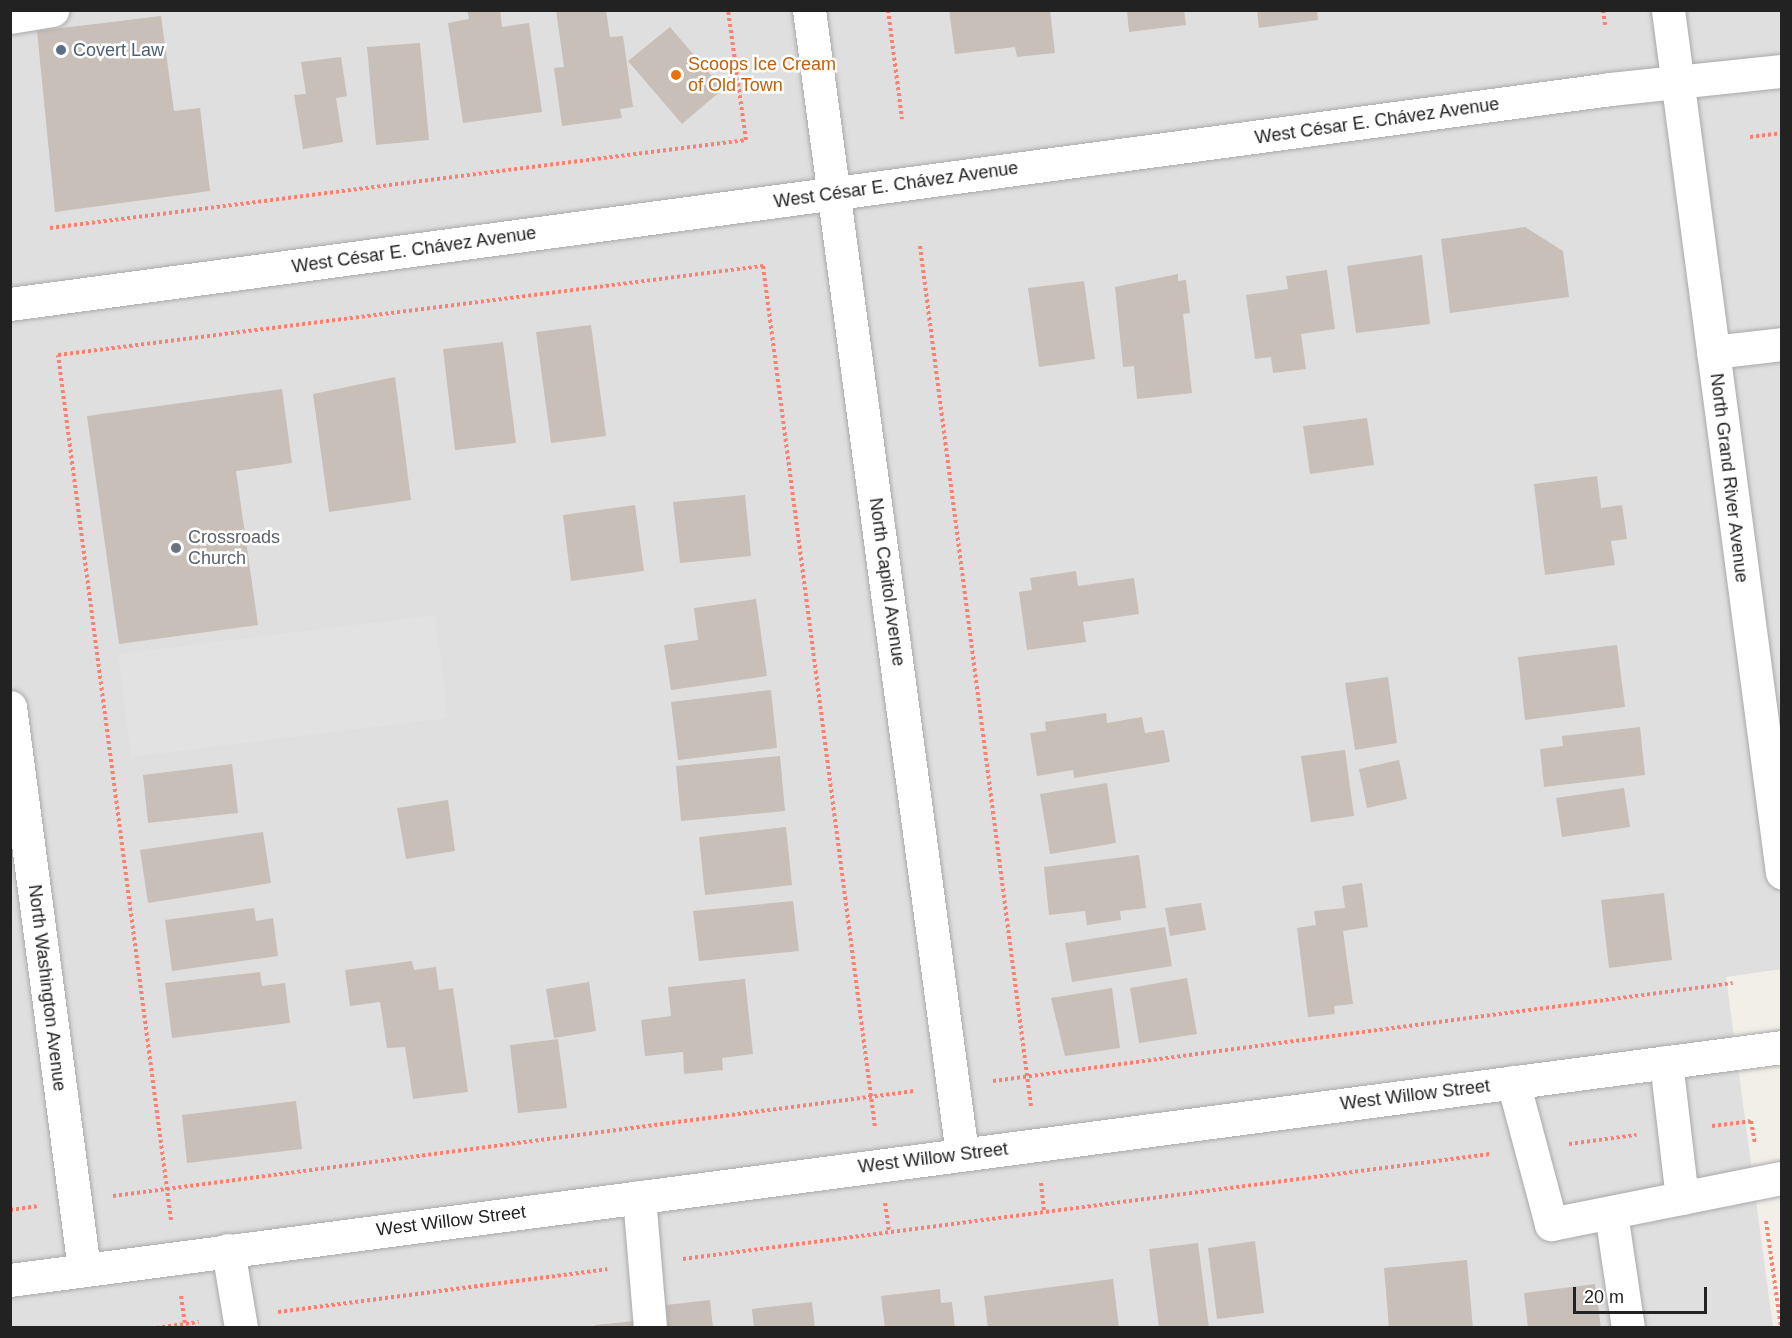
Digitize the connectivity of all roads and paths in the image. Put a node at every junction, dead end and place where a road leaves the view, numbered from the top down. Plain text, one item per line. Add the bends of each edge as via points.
1 (52, 10) edge
2 (729, 10) edge
3 (809, 10) edge
4 (888, 10) edge
5 (1603, 10) edge
6 (1668, 10) edge
7 (10, 17) edge
8 (1605, 25) dead end
9 (1782, 71) edge
10 (1677, 83) junction
11 (902, 119) dead end
12 (1782, 133) edge
13 (1750, 137) dead end
14 (834, 193) junction
15 (50, 228) dead end
16 (920, 246) dead end
17 (10, 304) edge
18 (1782, 344) edge
19 (1713, 352) junction
20 (1768, 672) edge
21 (10, 707) edge
22 (1771, 711) edge
23 (14, 765) edge
24 (1782, 873) edge
25 (1733, 983) dead end
26 (1782, 1047) edge
27 (1666, 1062) junction
28 (1027, 1076) junction
29 (1513, 1082) junction
30 (953, 1086) junction
31 (871, 1097) junction
32 (1751, 1121) dead end
33 (1674, 1130) junction
34 (1036, 1144) junction
35 (1533, 1148) junction
36 (962, 1154) junction
37 (880, 1165) junction
38 (1782, 1178) edge
39 (167, 1189) junction
40 (639, 1197) junction
41 (1682, 1198) junction
42 (75, 1201) junction
43 (10, 1210) edge
44 (1044, 1212) junction
45 (1611, 1213) junction
46 (889, 1232) junction
47 (228, 1250) junction
48 (176, 1257) junction
49 (645, 1264) junction
50 (84, 1269) junction
51 (10, 1280) edge
52 (241, 1322) edge
53 (185, 1324) junction
54 (156, 1328) edge
55 (650, 1328) edge
56 (1628, 1328) edge

1 - 7 street
2 - 15 path via 746,140
3 - 14 street, North Capitol Avenue
4 - 11 path
5 - 8 path
6 - 10 street, North Grand River Avenue
9 - 10 street, West César E. Chávez Avenue
10 - 14 street, West César E. Chávez Avenue
10 - 19 street, North Grand River Avenue
12 - 13 path
14 - 17 street, West César E. Chávez Avenue
14 - 30 street, North Capitol Avenue
16 - 28 path
18 - 19 street
19 - 20 street, North Grand River Avenue
20 - 22 street, North Grand River Avenue
21 - 23 street, North Washington Avenue
22 - 24 street, North Grand River Avenue
23 - 42 street, North Washington Avenue
25 - 28 path
26 - 27 street, West Willow Street
27 - 29 street, West Willow Street
27 - 33 street
28 - 30 path
28 - 34 path
29 - 34 street, West Willow Street
29 - 35 street
30 - 31 path
30 - 36 street, North Capitol Avenue
31 - 37 path
31 - 39 path
31 - 39 path via 763,266 58,355
32 - 33 path
33 - 35 path
33 - 41 street
34 - 36 street, West Willow Street
34 - 44 path
35 - 44 path
35 - 45 street via 1551,1224
36 - 37 street, West Willow Street
37 - 40 street, West Willow Street
37 - 46 path
38 - 41 street
39 - 42 path
39 - 48 path
40 - 47 street, West Willow Street
40 - 49 street
41 - 45 street
42 - 43 path
42 - 50 street, North Washington Avenue
44 - 46 path
45 - 56 street
46 - 49 path
47 - 48 street, West Willow Street
47 - 52 street
48 - 50 street, West Willow Street
48 - 53 path
49 - 52 path
49 - 55 street
50 - 51 street, West Willow Street
52 - 53 path
53 - 54 path

